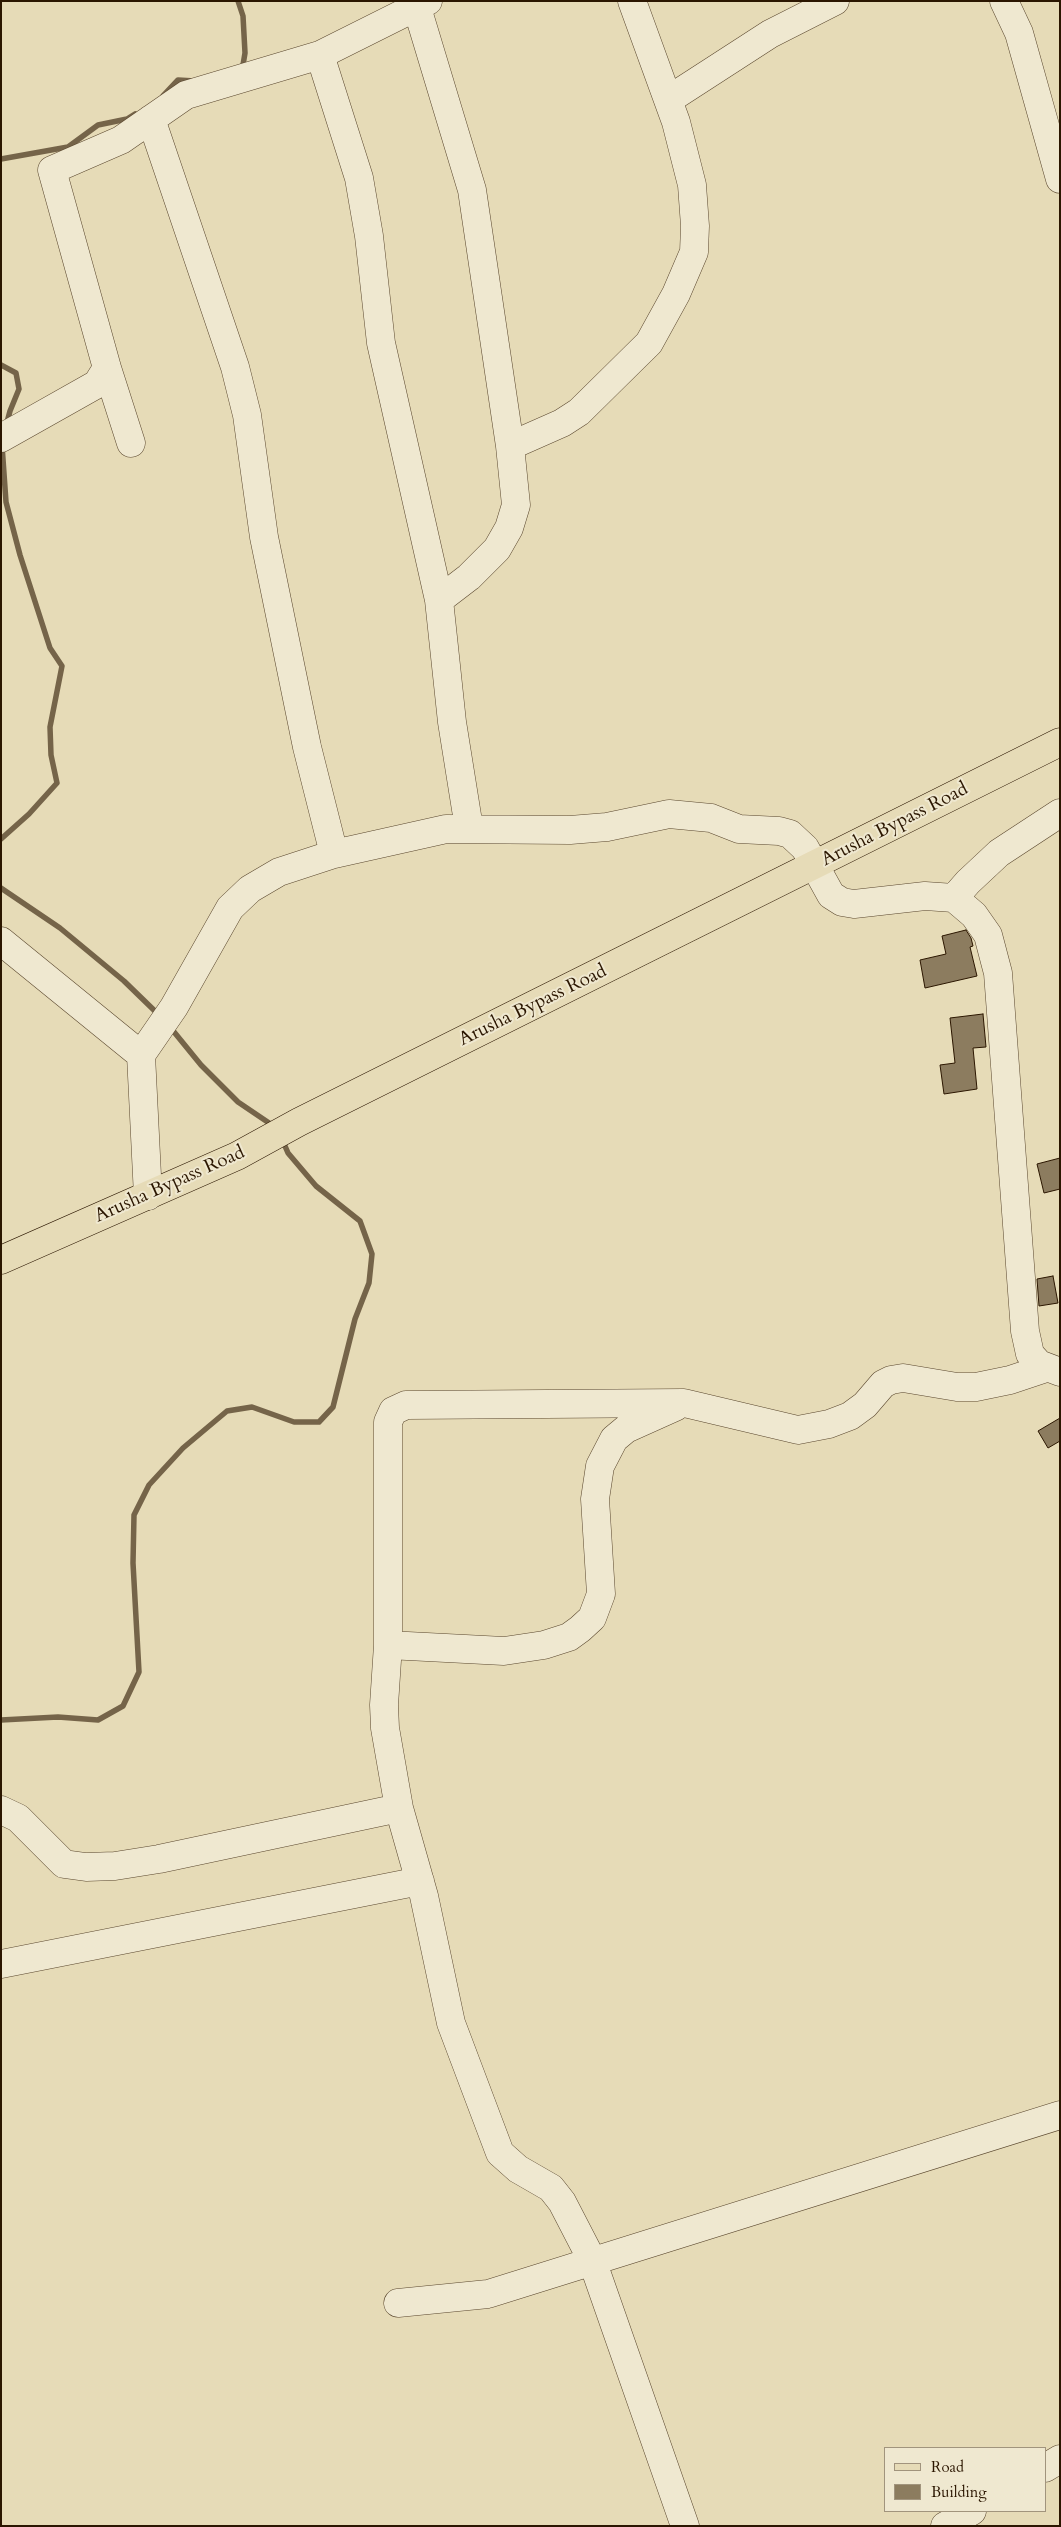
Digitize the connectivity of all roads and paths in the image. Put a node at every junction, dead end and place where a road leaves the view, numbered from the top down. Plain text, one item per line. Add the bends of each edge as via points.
1 (632, 1) edge
2 (835, 1) edge
3 (1004, 1) edge
4 (420, 3) edge
5 (320, 55) junction
6 (668, 100) junction
7 (150, 120) junction
8 (1060, 178) edge
9 (107, 368) junction
10 (1, 438) edge
11 (131, 443) dead end
12 (510, 446) junction
13 (439, 600) junction
14 (1060, 742) edge
15 (1060, 813) edge
16 (468, 828) junction
17 (334, 854) junction
18 (814, 866) junction
19 (954, 898) junction
20 (1, 941) edge
21 (141, 1055) junction
22 (148, 1196) junction
23 (1, 1260) edge
24 (1053, 1370) edge
25 (684, 1403) junction
26 (388, 1646) junction
27 (399, 1808) junction
28 (1, 1810) edge
29 (420, 1881) junction
30 (1, 1964) edge
31 (1060, 2115) edge
32 (592, 2260) junction
33 (398, 2303) dead end
34 (1060, 2460) edge
35 (1046, 2467) edge
36 (970, 2512) edge
37 (685, 2526) edge
38 (945, 2526) edge

1 - 6 street
2 - 6 street via 770,34
3 - 8 street via 1019,33
4 - 5 street
4 - 12 street via 472,190
5 - 7 street via 186,95
5 - 13 street via 359,178 381,343
6 - 12 street via 692,185 695,226 694,252 676,294 650,343 579,412
7 - 9 street via 121,140 52,170
7 - 17 street via 235,367 247,415 264,537 307,747
9 - 10 street via 97,384
9 - 11 street
12 - 13 street via 516,506 509,528 497,549
13 - 16 street
14 - 18 main road, Arusha Bypass Road
15 - 19 street via 999,853
16 - 17 street via 421,832
16 - 18 street via 607,828 670,814 696,815 739,830 790,834 800,842
17 - 21 street via 279,872 250,889 230,908 174,1007
18 - 19 street via 831,895 842,902 854,904 925,896
18 - 22 main road, Arusha Bypass Road via 299,1122 238,1156
19 - 24 street via 982,924 998,973 1025,1331 1030,1354 1039,1364
20 - 21 street
21 - 22 street
22 - 23 main road, Arusha Bypass Road
24 - 25 street via 976,1387 903,1378 891,1380 850,1416 798,1430
25 - 26 street via 626,1429 607,1449 600,1466 595,1499 601,1594 592,1618 580,1630 544,1645 504,1651
25 - 26 street via 406,1405 393,1410 388,1422
26 - 27 street via 385,1728
27 - 28 street via 159,1859 86,1867 64,1864 18,1818
27 - 29 street
29 - 30 street
29 - 32 street via 451,2023 500,2153 518,2169 551,2188 562,2202
31 - 32 street
32 - 33 street via 488,2294
32 - 37 street
34 - 35 street
36 - 38 street

